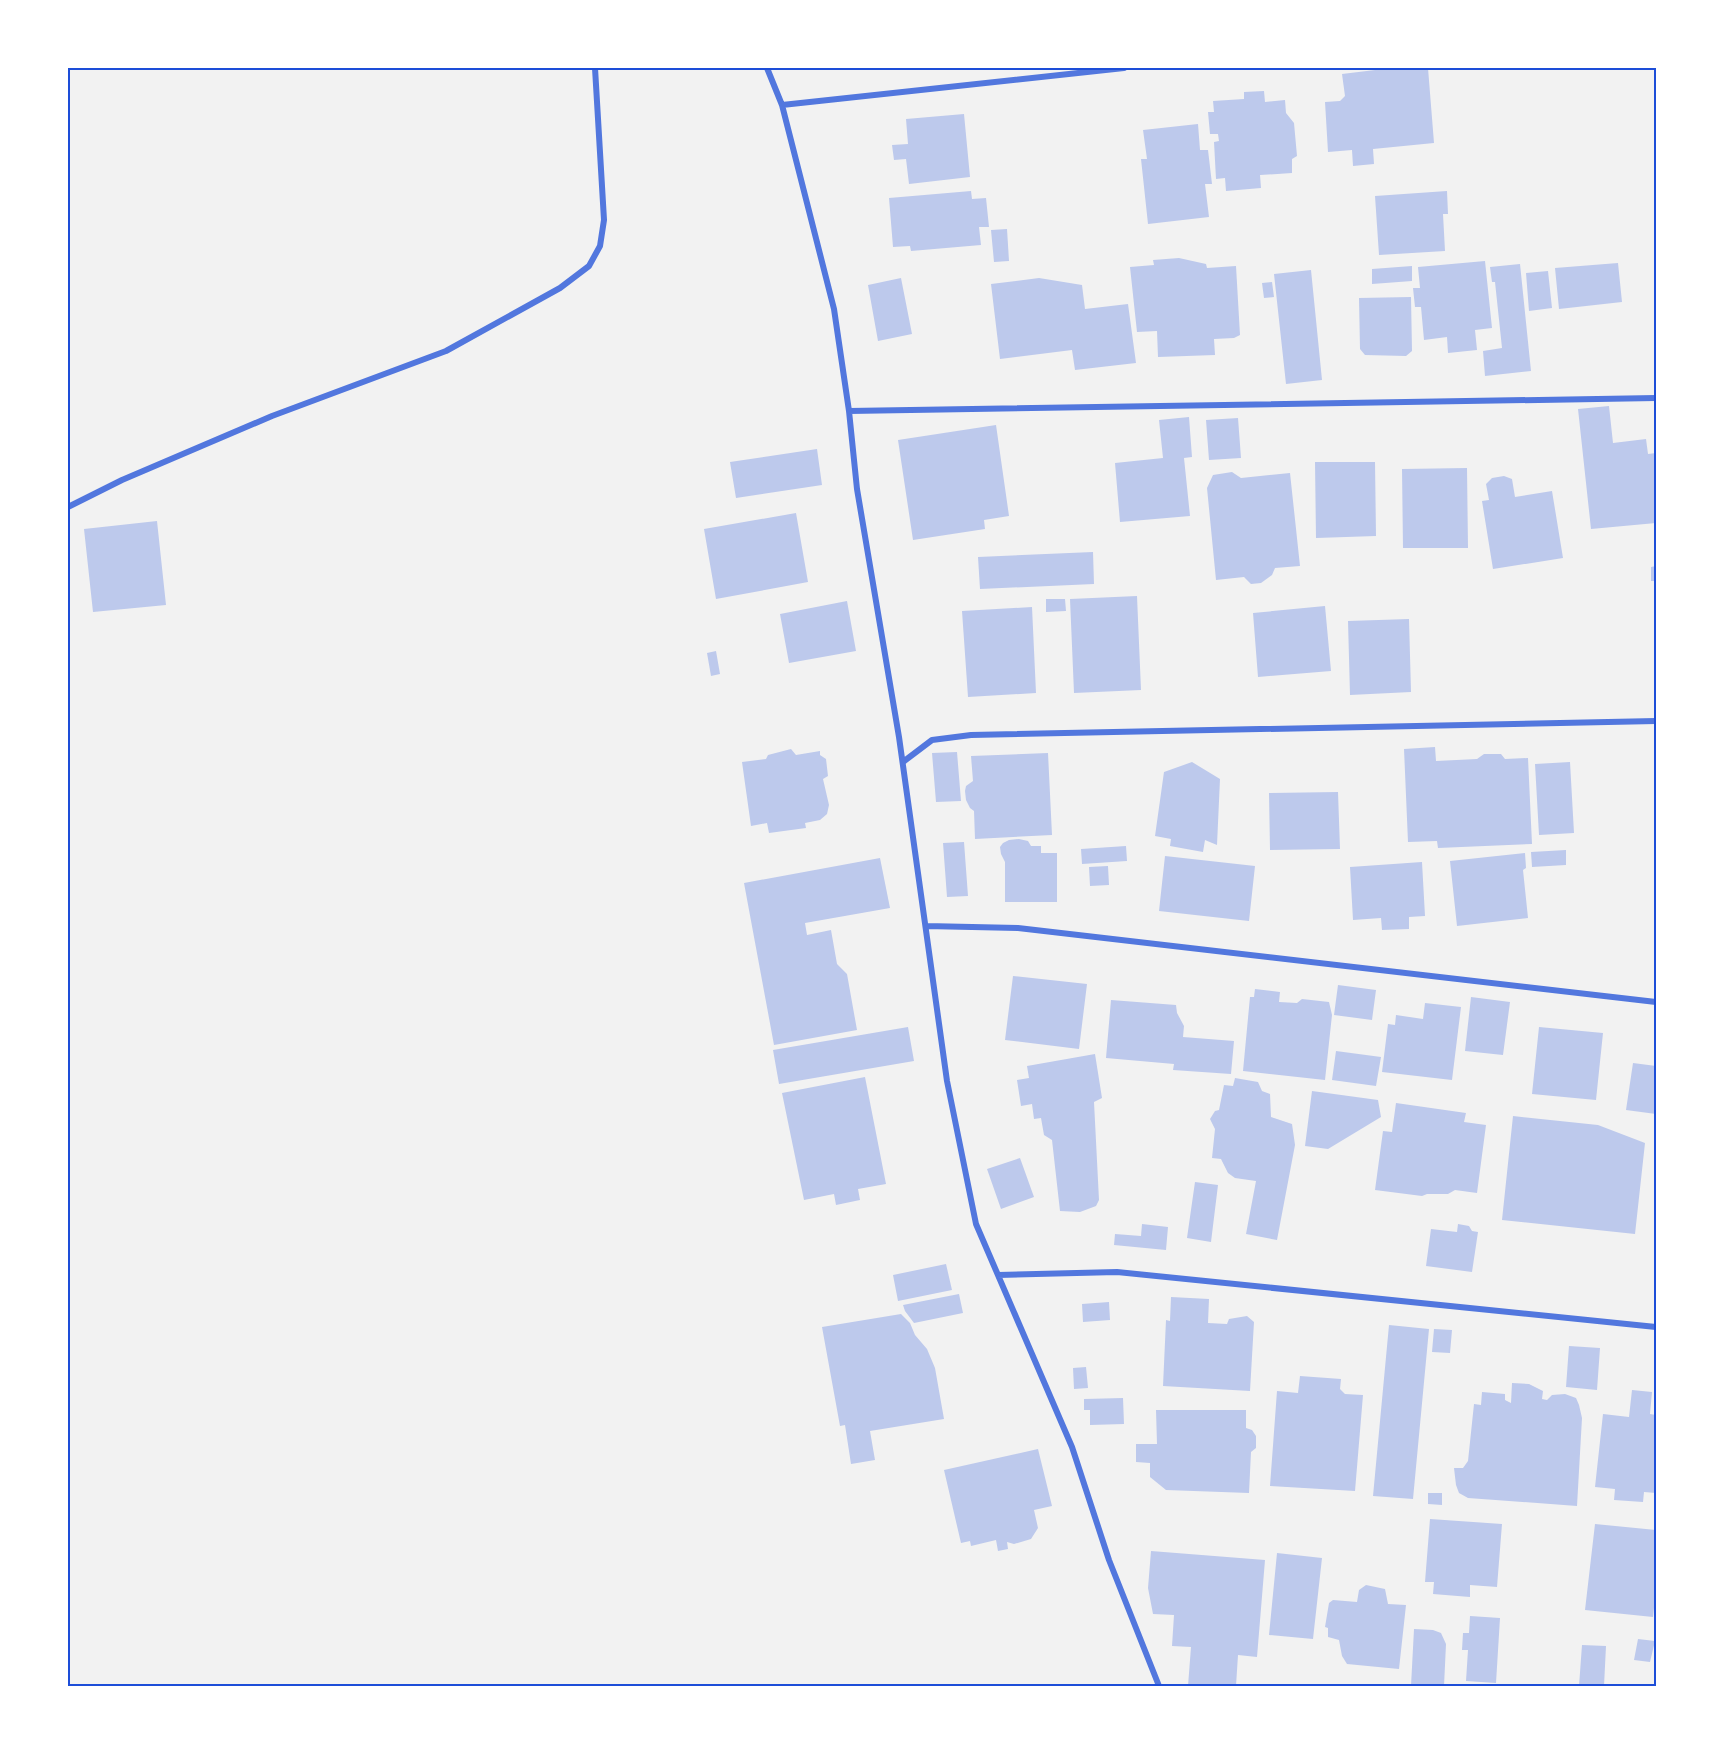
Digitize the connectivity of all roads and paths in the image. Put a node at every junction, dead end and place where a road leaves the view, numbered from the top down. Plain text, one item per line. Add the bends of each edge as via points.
1 (595, 68) edge
2 (766, 68) edge
3 (1124, 68) edge
4 (782, 105) junction
5 (1656, 398) edge
6 (849, 411) junction
7 (68, 507) edge
8 (1656, 721) edge
9 (903, 762) junction
10 (926, 926) junction
11 (1656, 1002) edge
12 (998, 1275) junction
13 (1656, 1327) edge
14 (1159, 1686) edge

1 - 7 street via 604,220 600,246 589,266 560,288 446,351 272,416
2 - 4 street
3 - 4 street
4 - 6 street via 834,309
5 - 6 street
6 - 9 street via 857,489
8 - 9 street via 971,735 932,740
9 - 10 street
10 - 11 street via 1018,928
10 - 12 street via 947,1082 976,1224
12 - 13 street via 1117,1272
12 - 14 street via 1072,1447

